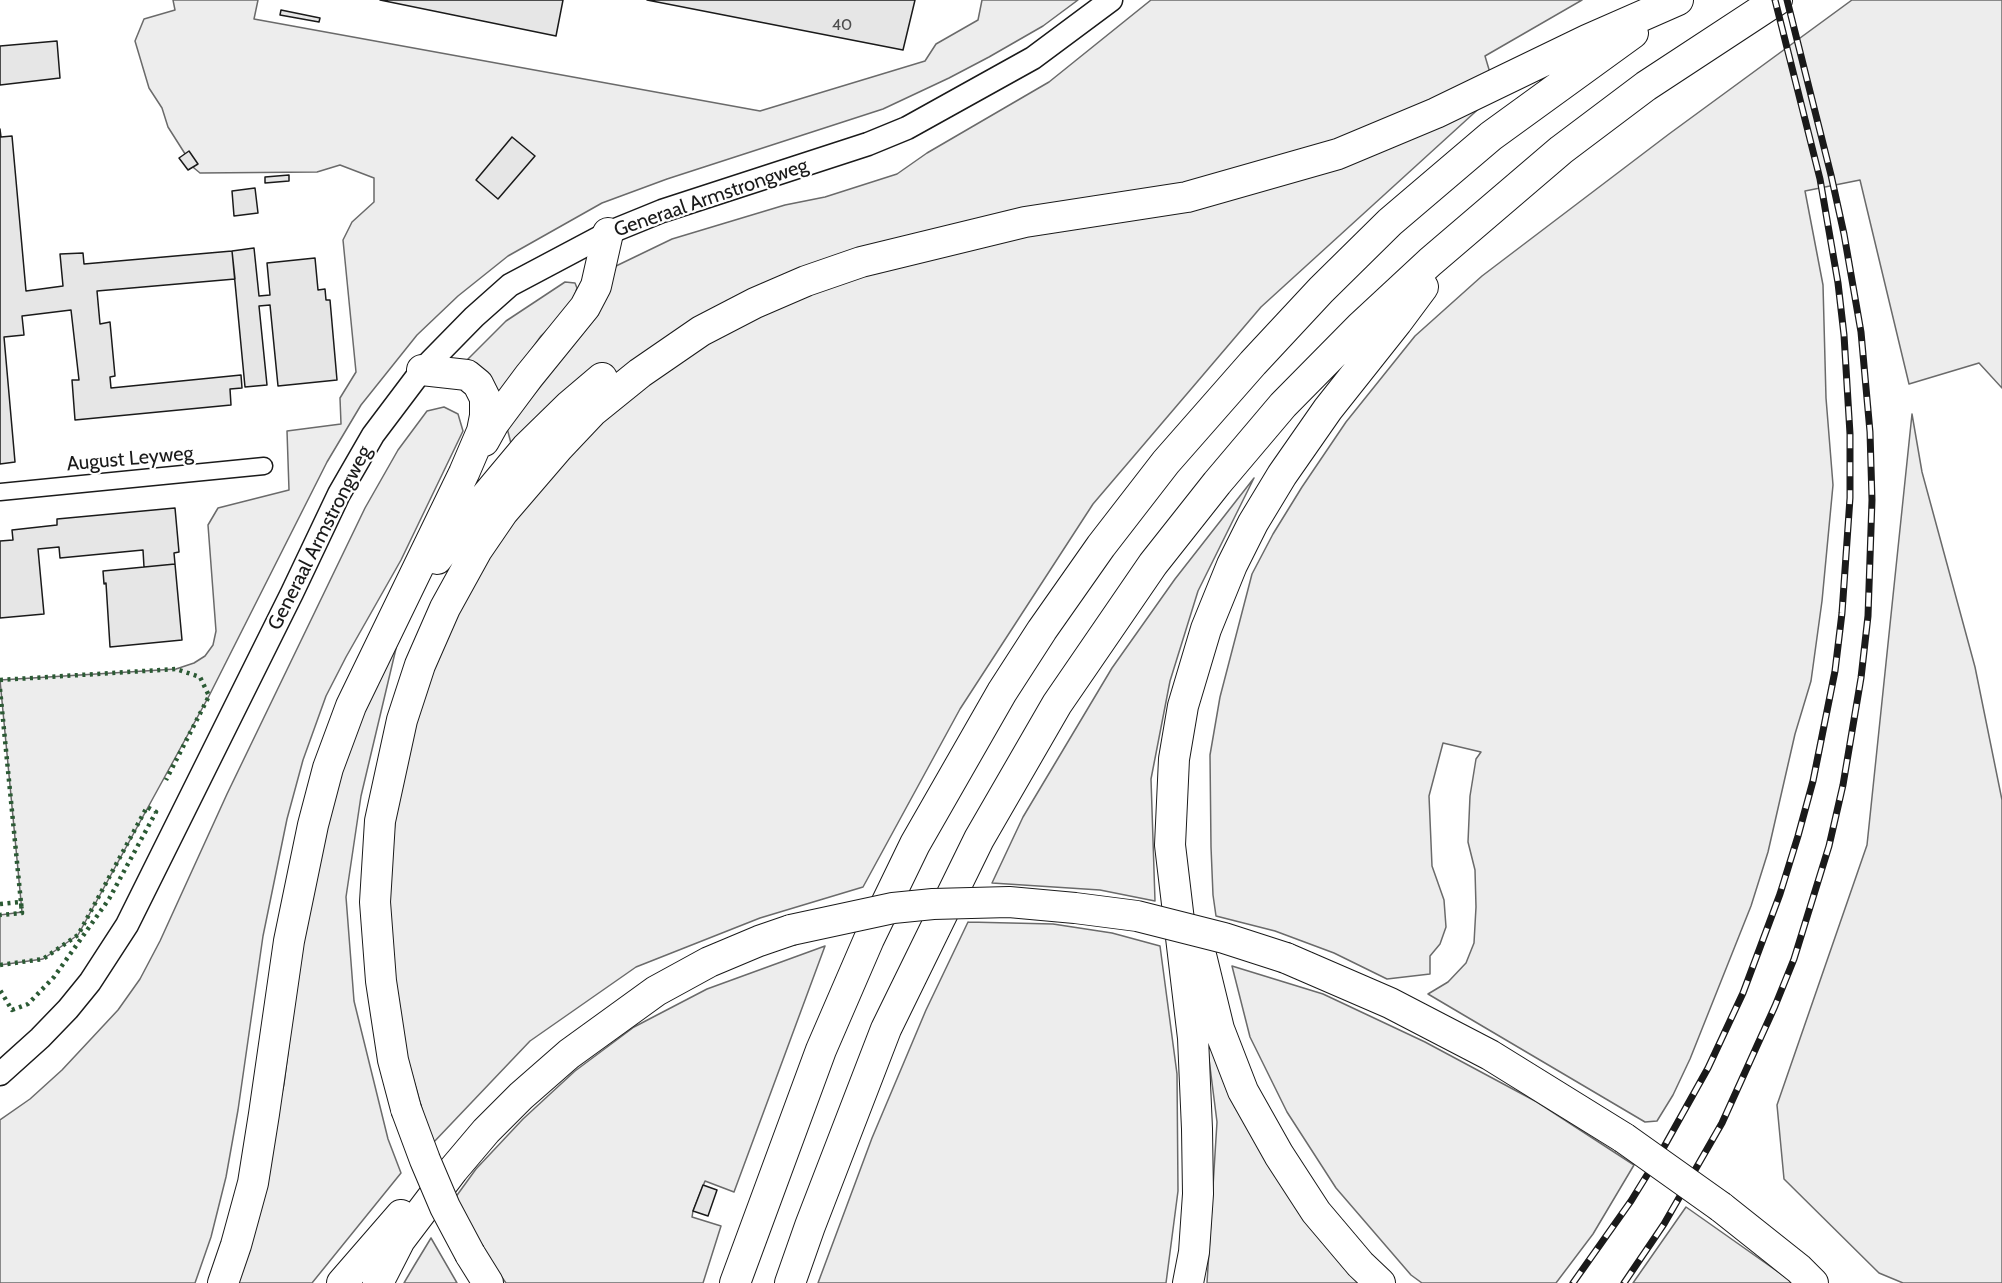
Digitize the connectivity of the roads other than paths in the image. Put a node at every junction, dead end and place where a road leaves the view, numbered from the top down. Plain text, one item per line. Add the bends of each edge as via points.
1 (1111, 0) edge
2 (1679, 0) edge
3 (1777, 0) edge
4 (1025, 222) junction
5 (608, 233) junction
6 (1456, 240) junction
7 (422, 369) junction
8 (264, 466) dead end
9 (464, 473) junction
10 (0, 492) edge
11 (369, 670) junction
12 (1173, 789) junction
13 (0, 1074) edge
14 (453, 1170) junction
15 (223, 1283) edge
16 (342, 1283) edge
17 (378, 1283) edge
18 (488, 1283) edge
19 (735, 1283) edge
20 (790, 1283) edge
21 (1188, 1283) edge
22 (1380, 1283) edge
23 (1814, 1283) edge

1 - 5 street, Generaal Armstrongweg via 1033,58 907,128
2 - 4 highway via 1437,113 1338,154 1187,198
2 - 19 highway via 1491,136 1390,222 1253,363 1166,462 1101,546 1002,692 915,844 821,1050
3 - 6 highway via 1646,86 1561,150
4 - 11 highway via 963,225 803,265 694,313 629,356 526,448 482,500 424,576
4 - 18 highway, bridge via 861,262 755,303 701,331 593,411 558,448 503,512 445,608 402,720 380,821 375,902 381,981 393,1060 406,1109 429,1169
5 - 7 street, Generaal Armstrongweg via 510,285
5 - 9 highway via 596,286 585,307 494,423
6 - 12 highway via 1328,409 1248,533 1206,629 1183,706
6 - 20 highway via 1360,327 1283,405 1216,483 1153,564 1058,704 979,839 886,1029
7 - 9 highway via 467,375 478,384 485,398 482,431
7 - 13 street, Generaal Armstrongweg via 373,435 339,494 127,925 68,1009
8 - 10 street, August Leyweg
9 - 11 highway
11 - 15 highway via 328,768 311,836 289,941 253,1183
12 - 21 highway via 1170,845 1193,1038 1197,1129 1198,1194
12 - 22 highway via 1179,843 1205,979 1243,1091 1316,1212
14 - 16 highway via 393,1222
14 - 17 highway via 400,1240
14 - 23 highway, bridge via 486,1131 569,1054 656,991 709,962 791,930 893,908 1009,902 1137,916 1214,935 1286,958 1390,1003 1490,1055 1624,1138 1722,1207

